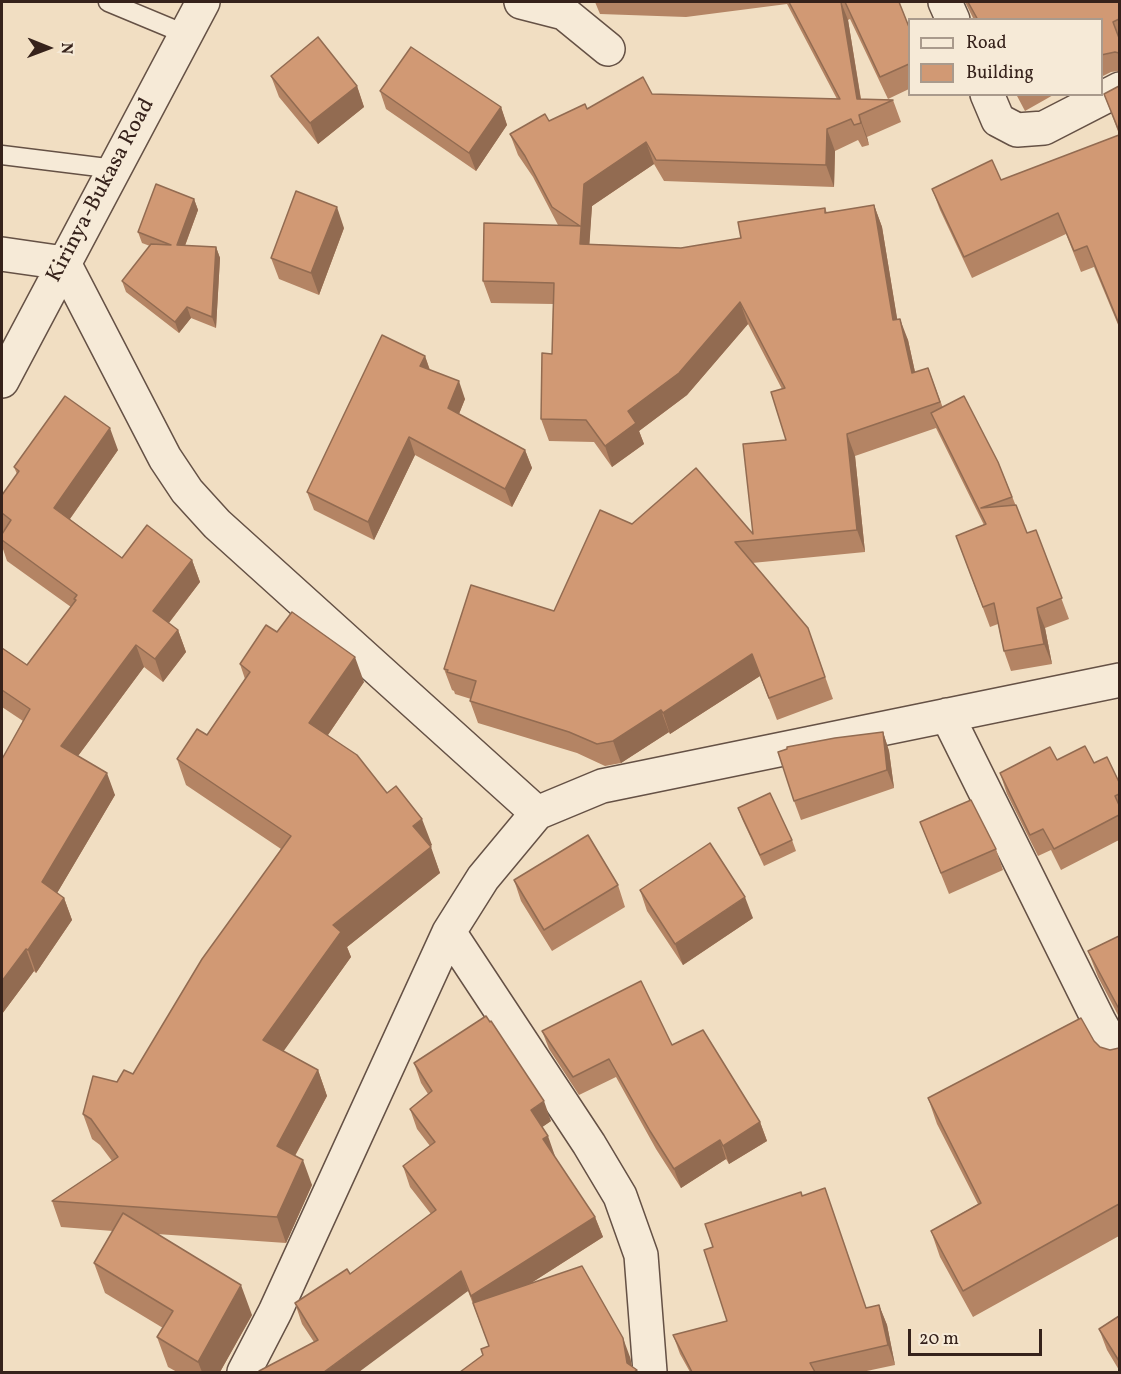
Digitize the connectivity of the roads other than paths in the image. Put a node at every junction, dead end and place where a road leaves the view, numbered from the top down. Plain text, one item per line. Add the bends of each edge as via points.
1 (108, 2) edge
2 (203, 2) edge
3 (521, 2) edge
4 (945, 2) edge
5 (952, 18) edge
6 (185, 34) junction
7 (608, 49) dead end
8 (1119, 89) edge
9 (988, 96) edge
10 (2, 155) edge
11 (115, 169) junction
12 (2, 254) edge
13 (64, 263) junction
14 (2, 381) edge
15 (1116, 687) edge
16 (947, 715) junction
17 (537, 813) junction
18 (449, 933) junction
19 (1119, 1058) edge
20 (244, 1372) edge
21 (650, 1372) edge

1 - 6 lane
2 - 6 street, Kirinya-Bukasa Road
3 - 7 street via 564,13
4 - 5 street
6 - 11 street, Kirinya-Bukasa Road
8 - 9 street via 1044,128 1017,130 998,120
10 - 11 lane
11 - 13 street, Kirinya-Bukasa Road
12 - 13 street
13 - 14 street, Kirinya-Bukasa Road
13 - 17 street via 165,458 187,491 217,524
15 - 16 street
16 - 17 street via 602,786
16 - 19 street
17 - 18 street via 483,878
18 - 20 street
18 - 21 street via 620,1196 641,1255

